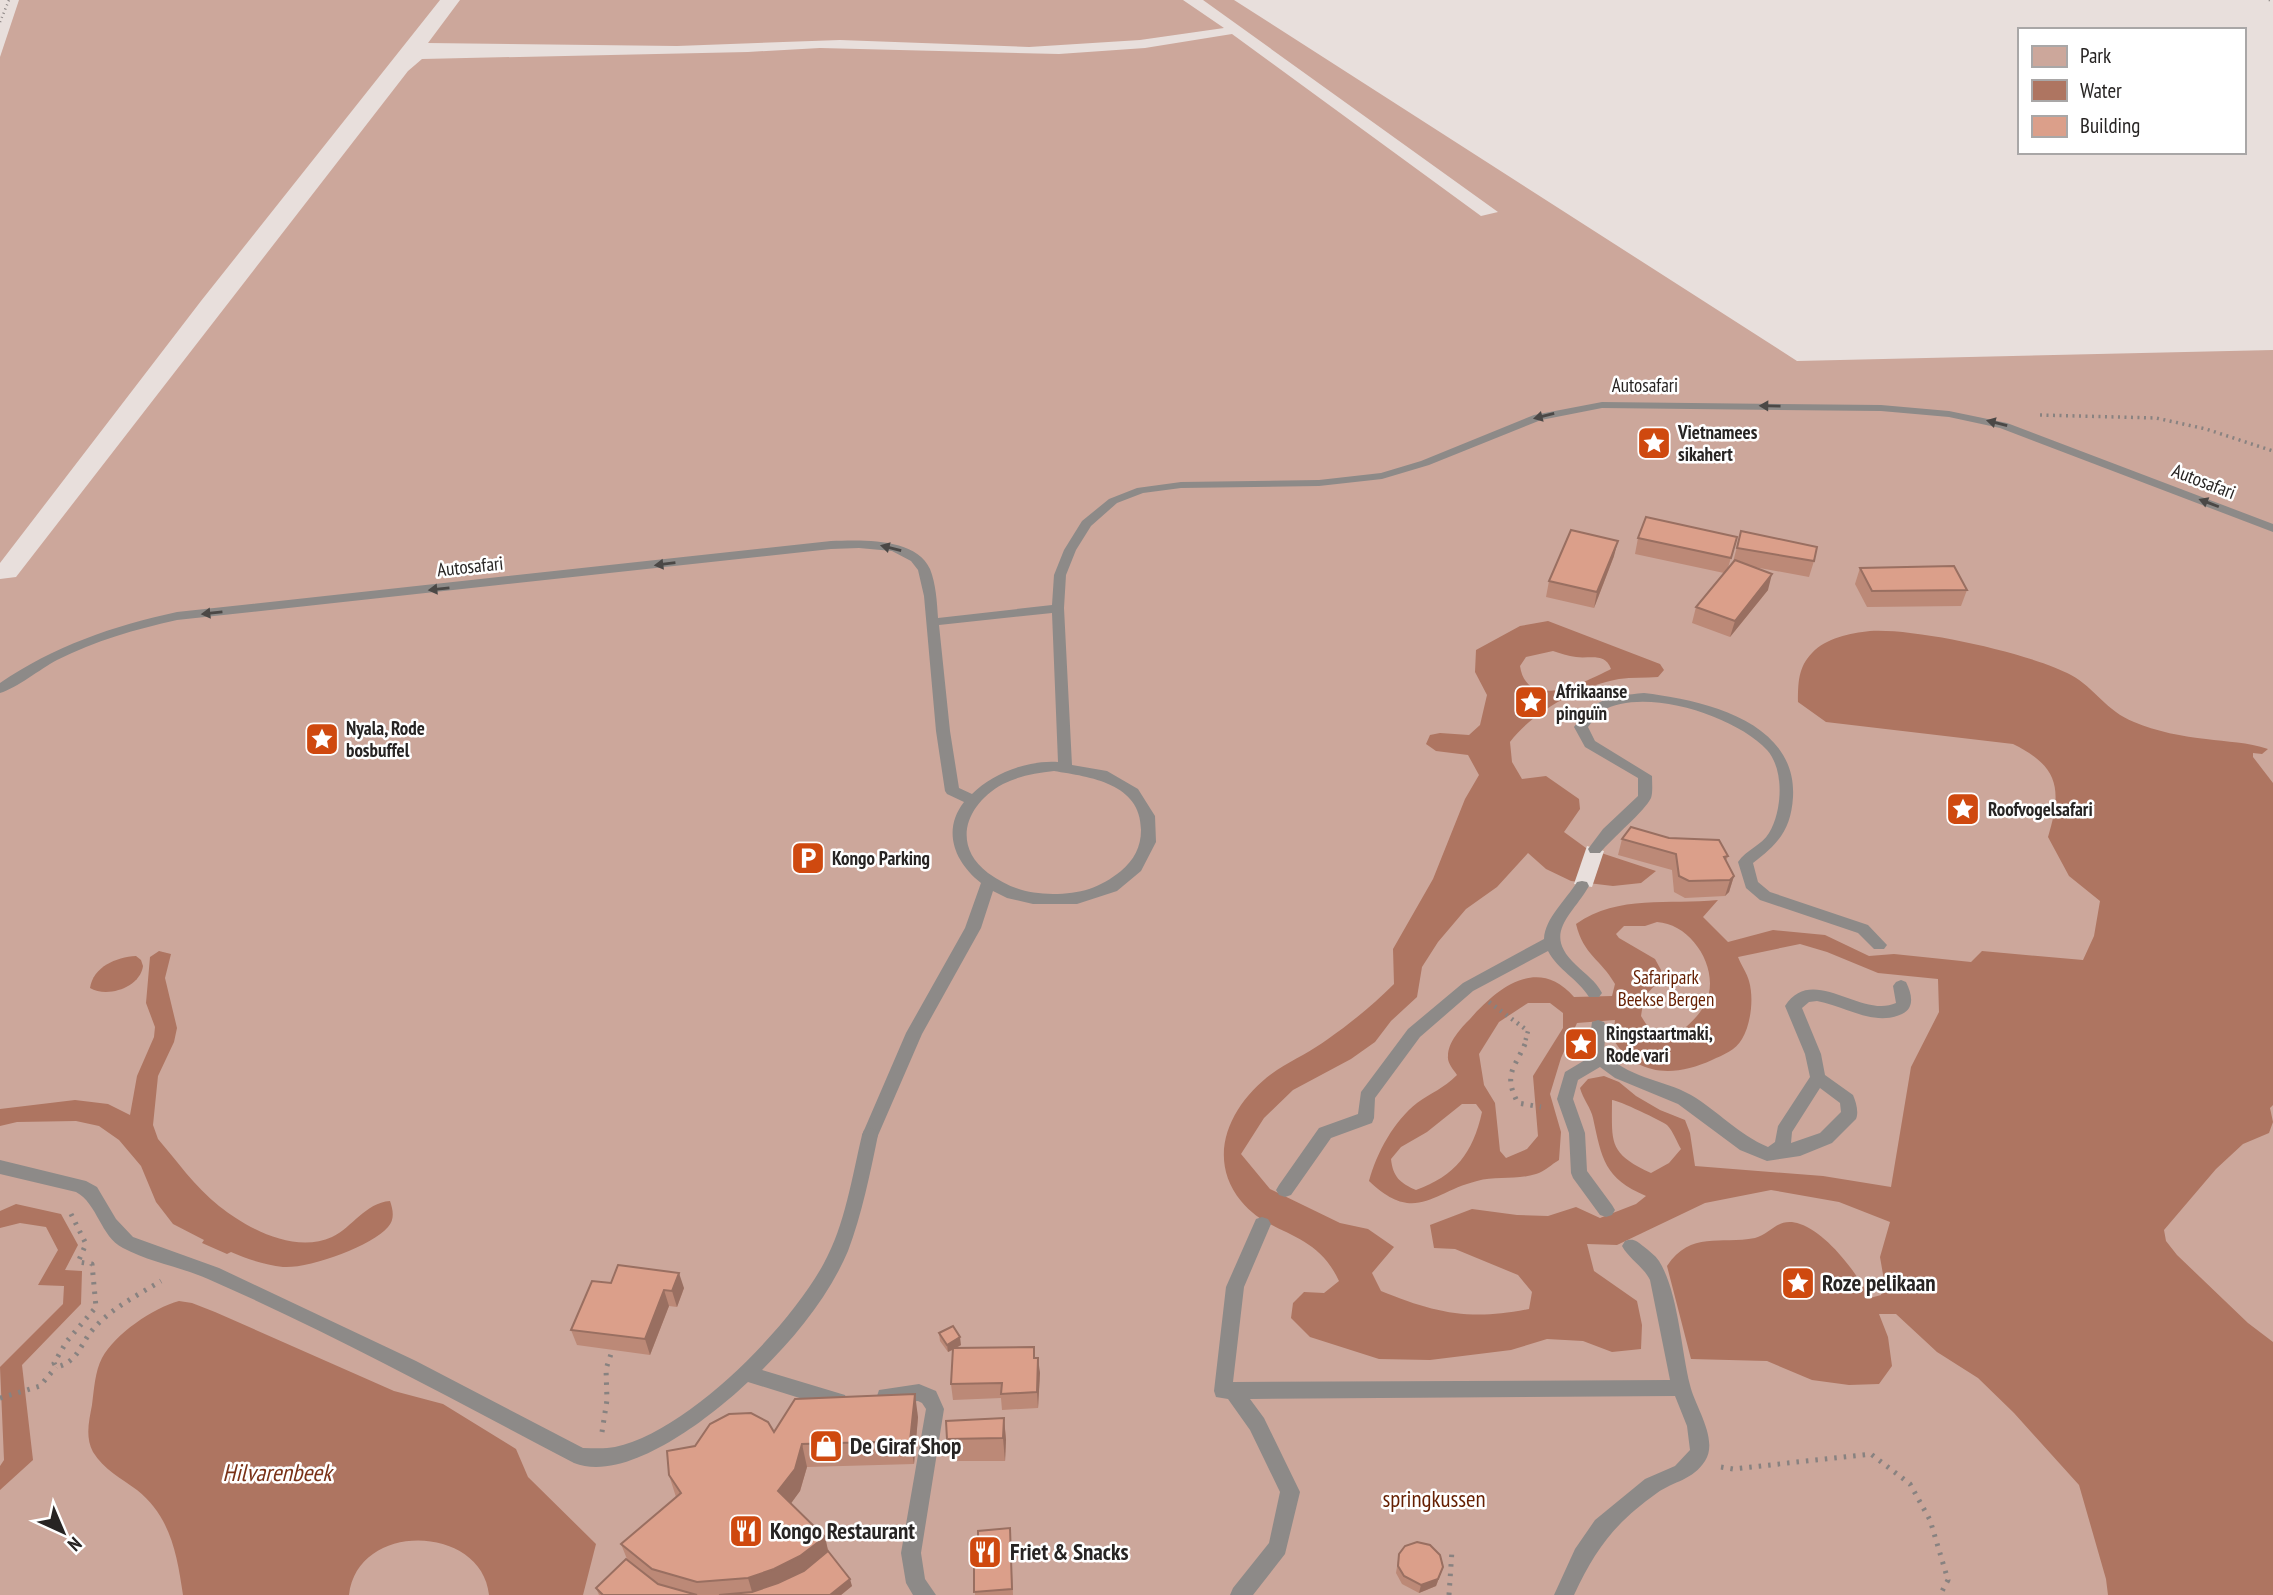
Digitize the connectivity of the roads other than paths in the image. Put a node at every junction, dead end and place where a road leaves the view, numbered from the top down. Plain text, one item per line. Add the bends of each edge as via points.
1 (2273, 528) edge
2 (1058, 608) junction
3 (933, 622) junction
4 (0, 689) edge
5 (1065, 767) junction
6 (973, 800) junction
7 (1595, 849) dead end
8 (988, 883) junction
9 (1582, 886) dead end
10 (1550, 943) junction
11 (1879, 945) dead end
12 (1900, 986) dead end
13 (1594, 993) dead end
14 (1598, 1026) dead end
15 (1602, 1060) junction
16 (1818, 1078) junction
17 (1777, 1151) junction
18 (0, 1167) edge
19 (1285, 1190) dead end
20 (1606, 1210) dead end
21 (1262, 1224) dead end
22 (1631, 1246) dead end
23 (746, 1373) junction
24 (1681, 1388) junction
25 (1233, 1391) junction
26 (926, 1595) edge
27 (1240, 1595) edge
28 (1564, 1595) edge

1 -> 2 street, Autosafari via 2022,431 1956,415 1881,408 1602,405 1538,417 1382,476 1319,483 1181,485 1129,494 1101,509 1086,524 1063,564
2 - 3 street
2 - 5 street
3 -> 4 street, Autosafari via 924,569 915,558 880,545 831,545 177,617 82,643
3 - 6 street, Autosafari via 953,791
5 - 6 street via 1015,773
5 - 8 street via 1111,777 1140,799 1152,828 1144,858 1118,883 1077,898 1032,899
6 - 8 street via 958,831 960,847 966,862
7 - 11 street via 1641,802 1646,776 1590,744 1581,727 1586,716 1609,703 1657,697 1720,714 1771,746 1784,771 1786,803 1776,835 1745,862 1751,884 1787,905 1863,929
8 - 23 street via 974,928 914,1033 870,1135 843,1243 829,1272 807,1305
9 - 10 street via 1555,925
10 - 13 street via 1555,954
10 - 19 street via 1468,987 1414,1033 1367,1097 1366,1118 1325,1133
12 - 16 street via 1904,1006 1890,1014 1812,993 1799,998 1793,1006
14 - 15 street via 1596,1052
15 - 17 street via 1621,1074 1684,1099 1746,1145 1767,1154
15 - 20 street via 1571,1077 1565,1099 1577,1133 1579,1173
16 - 17 street via 1784,1131
16 - 17 street via 1846,1100 1850,1114 1826,1138 1800,1149
18 - 23 street via 80,1186 91,1192 127,1242 202,1269 409,1367 581,1457 597,1460 668,1435
21 - 25 street via 1235,1287 1223,1386 1223,1391
22 - 24 street via 1651,1264 1659,1279
23 - 26 street via 835,1402 919,1392 929,1397 935,1409 911,1553 916,1583
24 - 25 street
24 - 28 street via 1701,1440 1698,1455 1682,1472 1652,1485 1602,1527
25 - 27 street via 1257,1424 1290,1492 1278,1547

